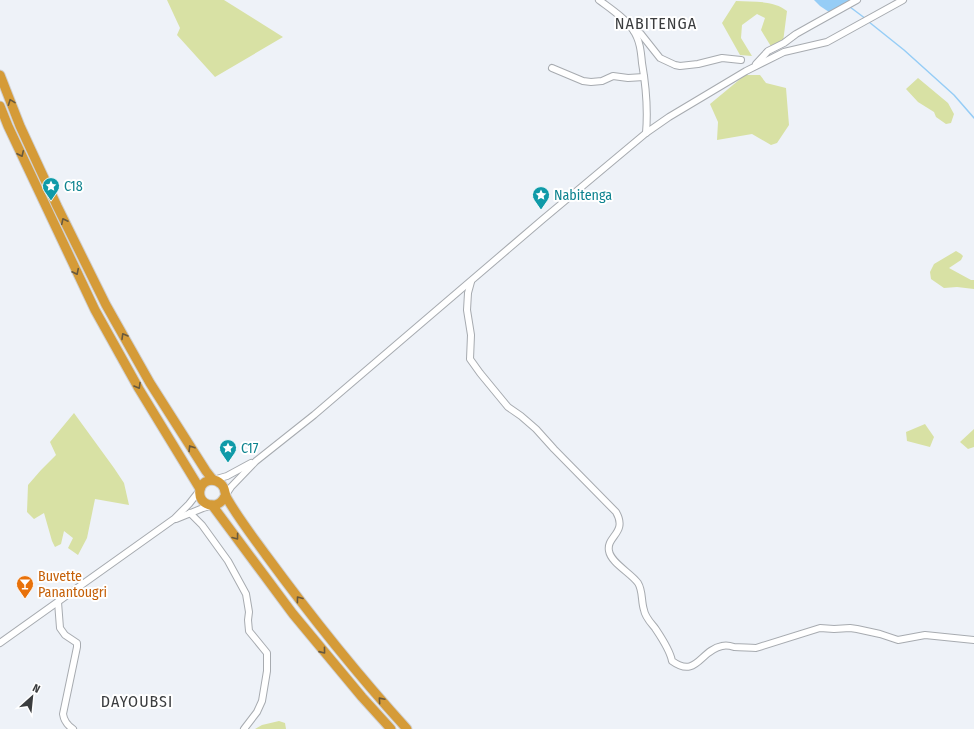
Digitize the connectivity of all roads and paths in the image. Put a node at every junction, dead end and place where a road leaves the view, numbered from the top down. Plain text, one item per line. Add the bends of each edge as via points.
1 (599, 0) edge
2 (857, 0) edge
3 (903, 0) edge
4 (634, 31) junction
5 (741, 60) dead end
6 (754, 67) junction
7 (552, 68) dead end
8 (0, 75) edge
9 (644, 77) junction
10 (0, 106) edge
11 (646, 133) junction
12 (471, 282) junction
13 (256, 461) junction
14 (213, 480) junction
15 (200, 489) junction
16 (225, 496) junction
17 (212, 505) junction
18 (190, 513) junction
19 (174, 519) junction
20 (58, 602) junction
21 (974, 640) edge
22 (0, 643) edge
23 (73, 729) edge
24 (244, 729) edge
25 (391, 729) edge
26 (407, 729) edge

1 - 4 street via 624,19
2 - 6 street via 768,51
3 - 6 street via 827,42 784,52
4 - 5 street via 641,34 660,58 680,66 722,58
4 - 9 street
6 - 11 street
7 - 9 street via 591,82 613,76
14 -> 8 highway via 150,383 106,305 20,126
9 - 11 street
10 -> 15 highway via 95,310 139,389
11 - 12 street
12 - 13 street
12 - 21 street via 466,310 471,335 470,359 508,408 536,429 616,512 620,518 620,525 610,543 611,556 638,584 644,612 676,664 684,667 694,665 711,650 723,646 756,648 820,628 857,629 898,640 926,635
13 - 14 street
13 - 16 street
14 - 15 highway via 205,482
14 - 16 highway via 223,485
15 - 17 highway via 202,500
15 - 19 street
16 - 17 highway via 220,503
26 -> 16 highway via 309,612
17 - 18 street
17 -> 25 highway via 293,614
18 - 19 street
18 - 24 street via 228,561 246,594 249,632 267,654 262,701
19 - 20 street
20 - 22 street
20 - 23 street via 60,628 64,635 77,643 63,714 66,723

